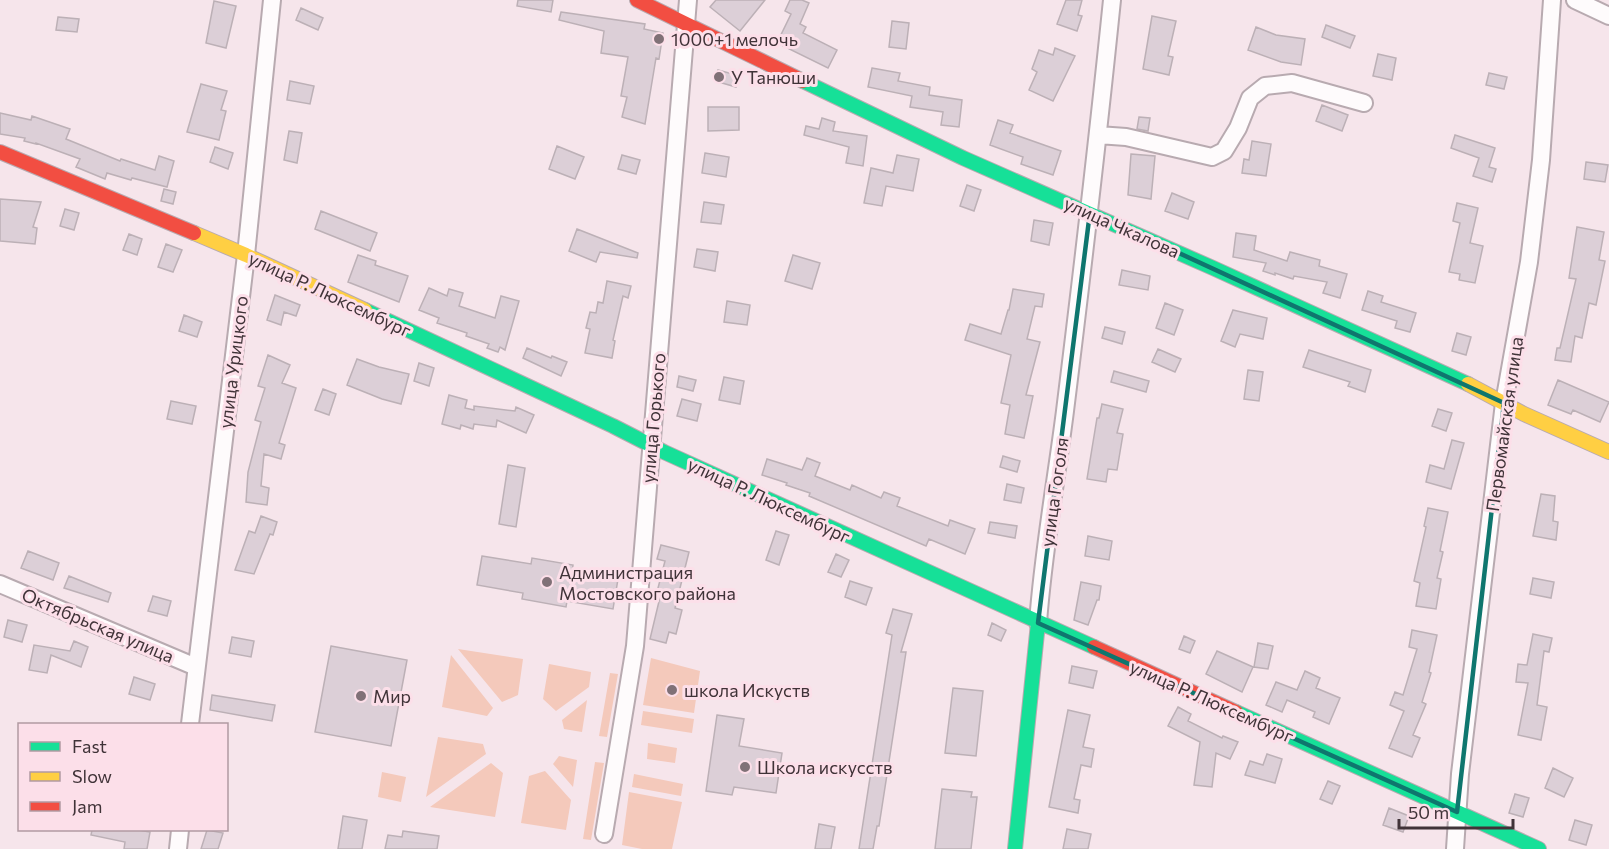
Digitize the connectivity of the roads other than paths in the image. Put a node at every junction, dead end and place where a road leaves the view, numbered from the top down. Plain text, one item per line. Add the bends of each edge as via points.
1 (272, 0) edge
2 (637, 0) edge
3 (688, 0) edge
4 (1112, 0) edge
5 (1552, 0) edge
6 (1575, 0) edge
7 (1609, 16) edge
8 (686, 22) junction
9 (1364, 103) dead end
10 (1098, 135) junction
11 (0, 152) edge
12 (1090, 212) junction
13 (246, 255) junction
14 (1504, 403) junction
15 (650, 444) junction
16 (1609, 452) edge
17 (0, 584) edge
18 (1038, 623) junction
19 (196, 667) junction
20 (190, 723) edge
21 (1457, 812) junction
22 (180, 831) edge
23 (604, 834) dead end
24 (178, 849) edge
25 (1015, 849) edge
26 (1455, 849) edge
27 (1539, 849) edge

1 - 13 street, улица Урицкого
2 - 8 street, улица Чкалова
3 - 8 street, улица Горького
4 - 10 street, улица Гоголя
5 - 14 street, Первомайская улица via 1541,160 1529,262
6 - 7 street
8 - 12 street, улица Чкалова via 963,158
8 - 15 street, улица Горького
9 - 10 street via 1292,83 1265,86 1250,98 1224,151 1212,157 1126,137
10 - 12 street, улица Гоголя
11 - 13 street, улица Р. Люксембург
12 - 14 street, улица Чкалова
12 - 18 street, улица Гоголя
13 - 15 street, улица Р. Люксембург
13 - 19 street, улица Урицкого
14 - 16 street, улица Чкалова
14 - 21 street, Первомайская улица
15 - 18 street, улица Р. Люксембург
15 - 23 street, улица Горького via 634,646
17 - 19 street, Октябрьская улица
18 - 21 street, улица Р. Люксембург
18 - 25 street, улица Гоголя
19 - 20 street, улица Урицкого
21 - 26 street, Первомайская улица
21 - 27 street, улица Р. Люксембург
22 - 24 street

